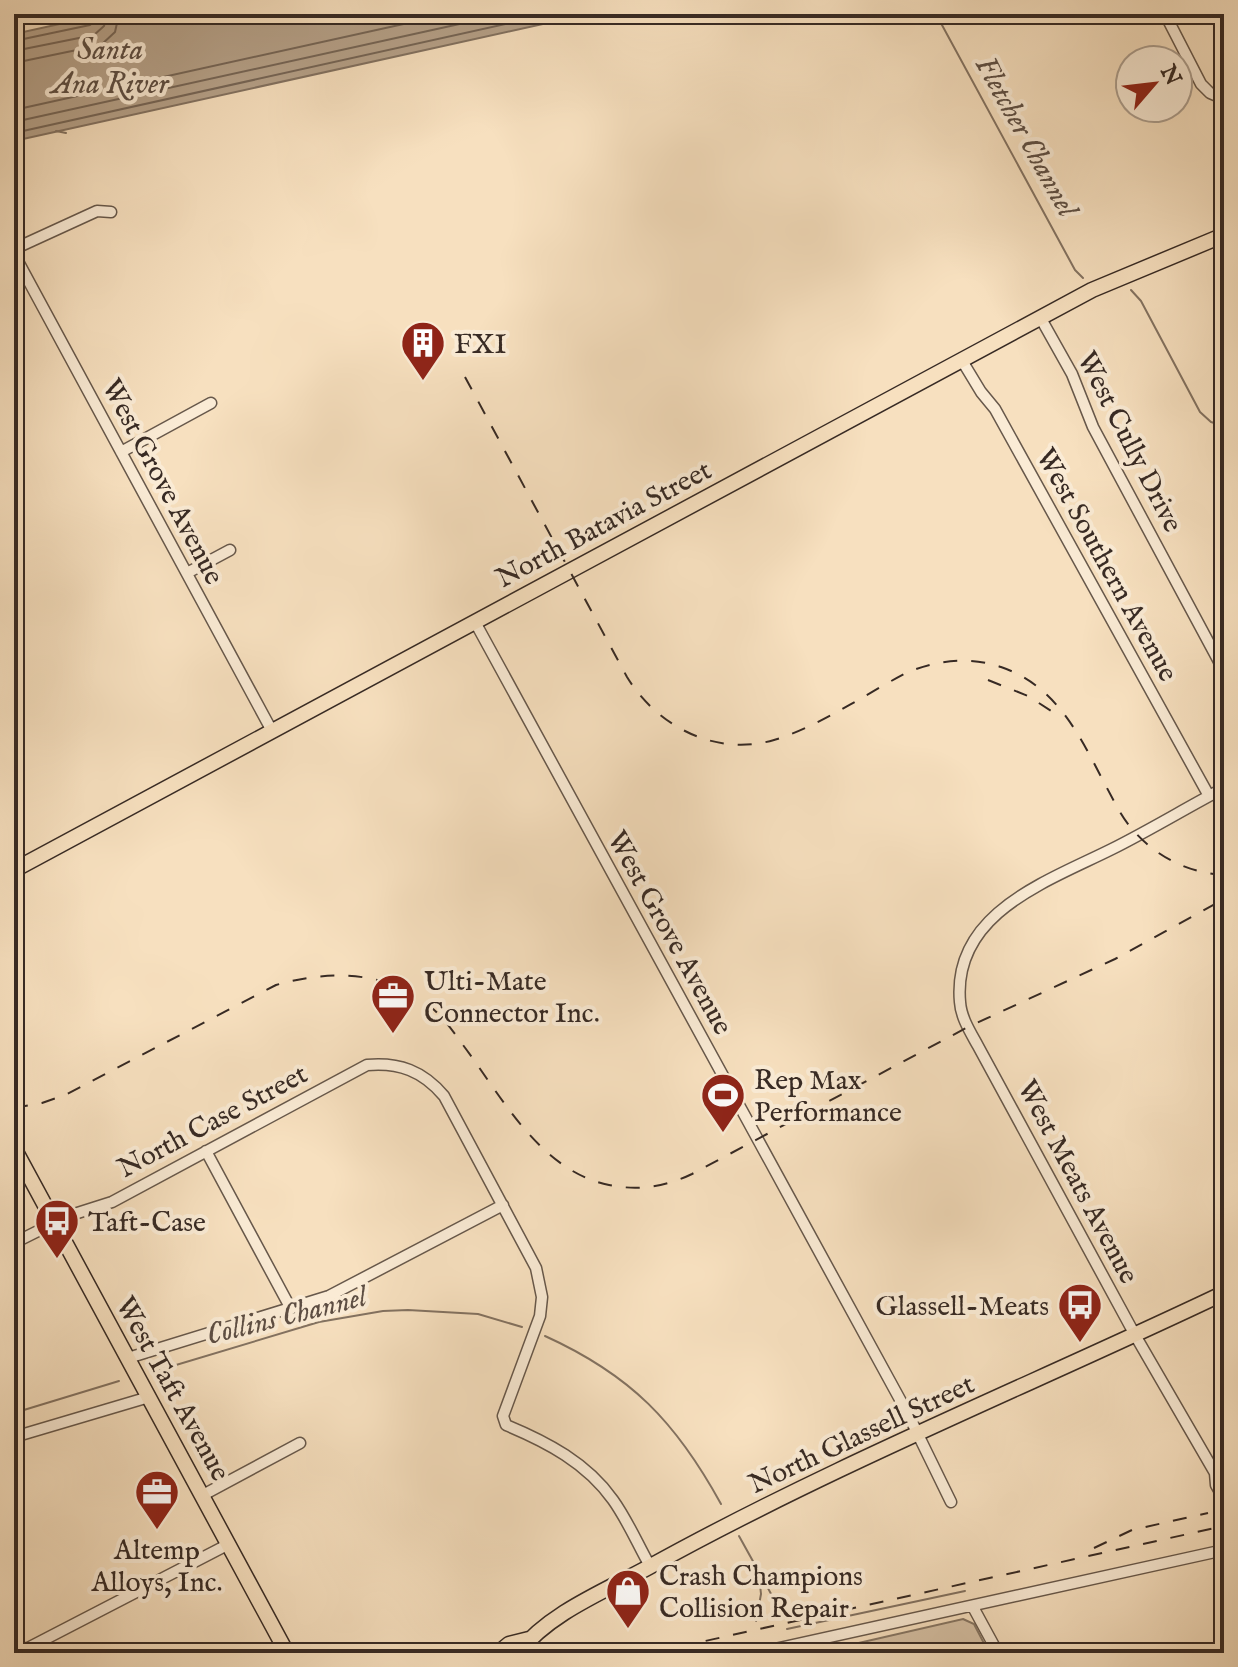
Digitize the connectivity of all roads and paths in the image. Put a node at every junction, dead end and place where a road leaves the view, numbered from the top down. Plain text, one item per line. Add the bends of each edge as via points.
1 (1165, 14) edge
2 (1224, 99) edge
3 (111, 212) dead end
4 (1224, 235) edge
5 (14, 252) edge
6 (1040, 317) junction
7 (961, 359) junction
8 (211, 403) dead end
9 (121, 452) junction
10 (230, 550) dead end
11 (187, 573) junction
12 (475, 622) junction
13 (1224, 671) edge
14 (272, 731) junction
15 (1224, 788) edge
16 (1209, 796) junction
17 (14, 870) edge
18 (14, 1148) edge
19 (206, 1151) junction
20 (503, 1205) junction
21 (54, 1222) junction
22 (14, 1243) edge
23 (1224, 1293) edge
24 (291, 1309) junction
25 (1135, 1335) junction
26 (128, 1358) junction
27 (149, 1397) junction
28 (918, 1433) junction
29 (14, 1437) edge
30 (300, 1443) dead end
31 (1220, 1477) edge
32 (203, 1495) junction
33 (1224, 1499) edge
34 (951, 1502) dead end
35 (229, 1544) junction
36 (1224, 1550) edge
37 (650, 1566) junction
38 (973, 1607) junction
39 (529, 1639) junction
40 (14, 1649) edge
41 (770, 1652) edge
42 (287, 1653) edge
43 (498, 1653) edge
44 (518, 1653) edge
45 (757, 1653) edge
46 (998, 1653) edge

1 - 2 street via 1201,84
3 - 5 street via 97,211
4 - 6 main road, North Batavia Street
5 - 9 street, West Grove Avenue
6 - 7 main road, North Batavia Street
6 - 13 street, West Cully Drive
7 - 12 main road, North Batavia Street
7 - 16 street, West Southern Avenue via 995,409
8 - 9 street
9 - 11 street, West Grove Avenue
10 - 11 street
11 - 14 street, West Grove Avenue
12 - 14 main road, North Batavia Street
12 - 28 street, West Grove Avenue
14 - 17 main road, North Batavia Street
15 - 16 street, West Meats Avenue
16 - 25 street, West Meats Avenue via 1004,906 984,924 963,964 964,1019
18 - 21 main road, West Taft Avenue
19 - 20 street, North Case Street via 367,1065 402,1066 433,1083
19 - 21 street, North Case Street via 112,1202
19 - 24 street
20 - 24 street via 329,1296
20 - 37 street via 536,1268 542,1297 504,1421 580,1464 612,1498
21 - 22 street, North Case Street
21 - 26 main road, West Taft Avenue
23 - 25 main road, North Glassell Street
24 - 26 street
25 - 28 main road, North Glassell Street
25 - 31 street, West Meats Avenue
26 - 27 main road, West Taft Avenue
27 - 29 street
27 - 32 main road, West Taft Avenue
28 - 34 street, West Grove Avenue
28 - 37 main road, North Glassell Street
30 - 32 street
31 - 33 street, West Meats Avenue via 1216,1485
32 - 35 main road, West Taft Avenue
35 - 40 street via 28,1648
35 - 42 main road, West Taft Avenue
36 - 38 street
37 - 39 main road, North Glassell Street
38 - 41 street
38 - 46 street
39 - 43 main road, North Glassell Street
39 - 44 main road, North Glassell Street
41 - 45 street

